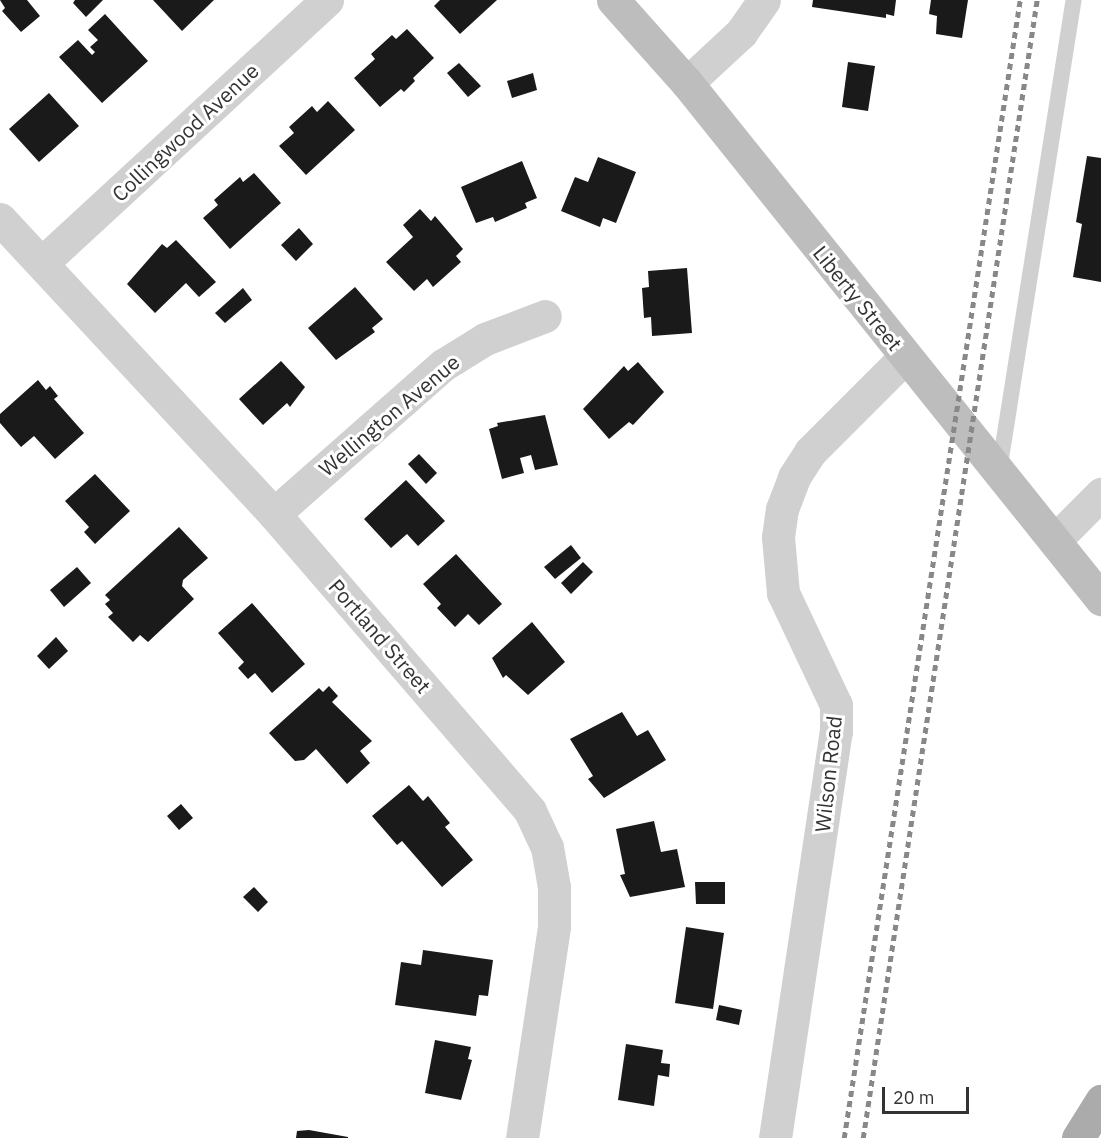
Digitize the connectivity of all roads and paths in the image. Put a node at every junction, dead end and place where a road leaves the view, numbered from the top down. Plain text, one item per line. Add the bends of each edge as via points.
1 (327, 0) edge
2 (613, 0) edge
3 (764, 0) edge
4 (1074, 0) edge
5 (687, 83) junction
6 (0, 219) edge
7 (42, 263) junction
8 (545, 316) dead end
9 (905, 357) junction
10 (999, 471) junction
11 (1101, 494) edge
12 (274, 514) junction
13 (1056, 539) junction
14 (1101, 599) edge
15 (1101, 1101) edge
16 (522, 1138) edge
17 (775, 1138) edge
18 (1078, 1138) edge

1 - 7 street, Collingwood Avenue
2 - 5 main road, Liberty Street
3 - 5 street via 741,33
4 - 10 lane
5 - 9 main road, Liberty Street
6 - 7 street, Portland Street
7 - 12 street, Portland Street
8 - 12 street, Wellington Avenue via 485,339 443,365
9 - 10 main road, Liberty Street
9 - 17 street, Wilson Road via 810,452 794,477 782,509 778,537 783,593 836,705 836,732
10 - 13 main road, Liberty Street
11 - 13 street
12 - 16 street, Portland Street via 505,778 530,811 547,847 554,887 554,927
13 - 14 main road, Liberty Street
15 - 18 main road

